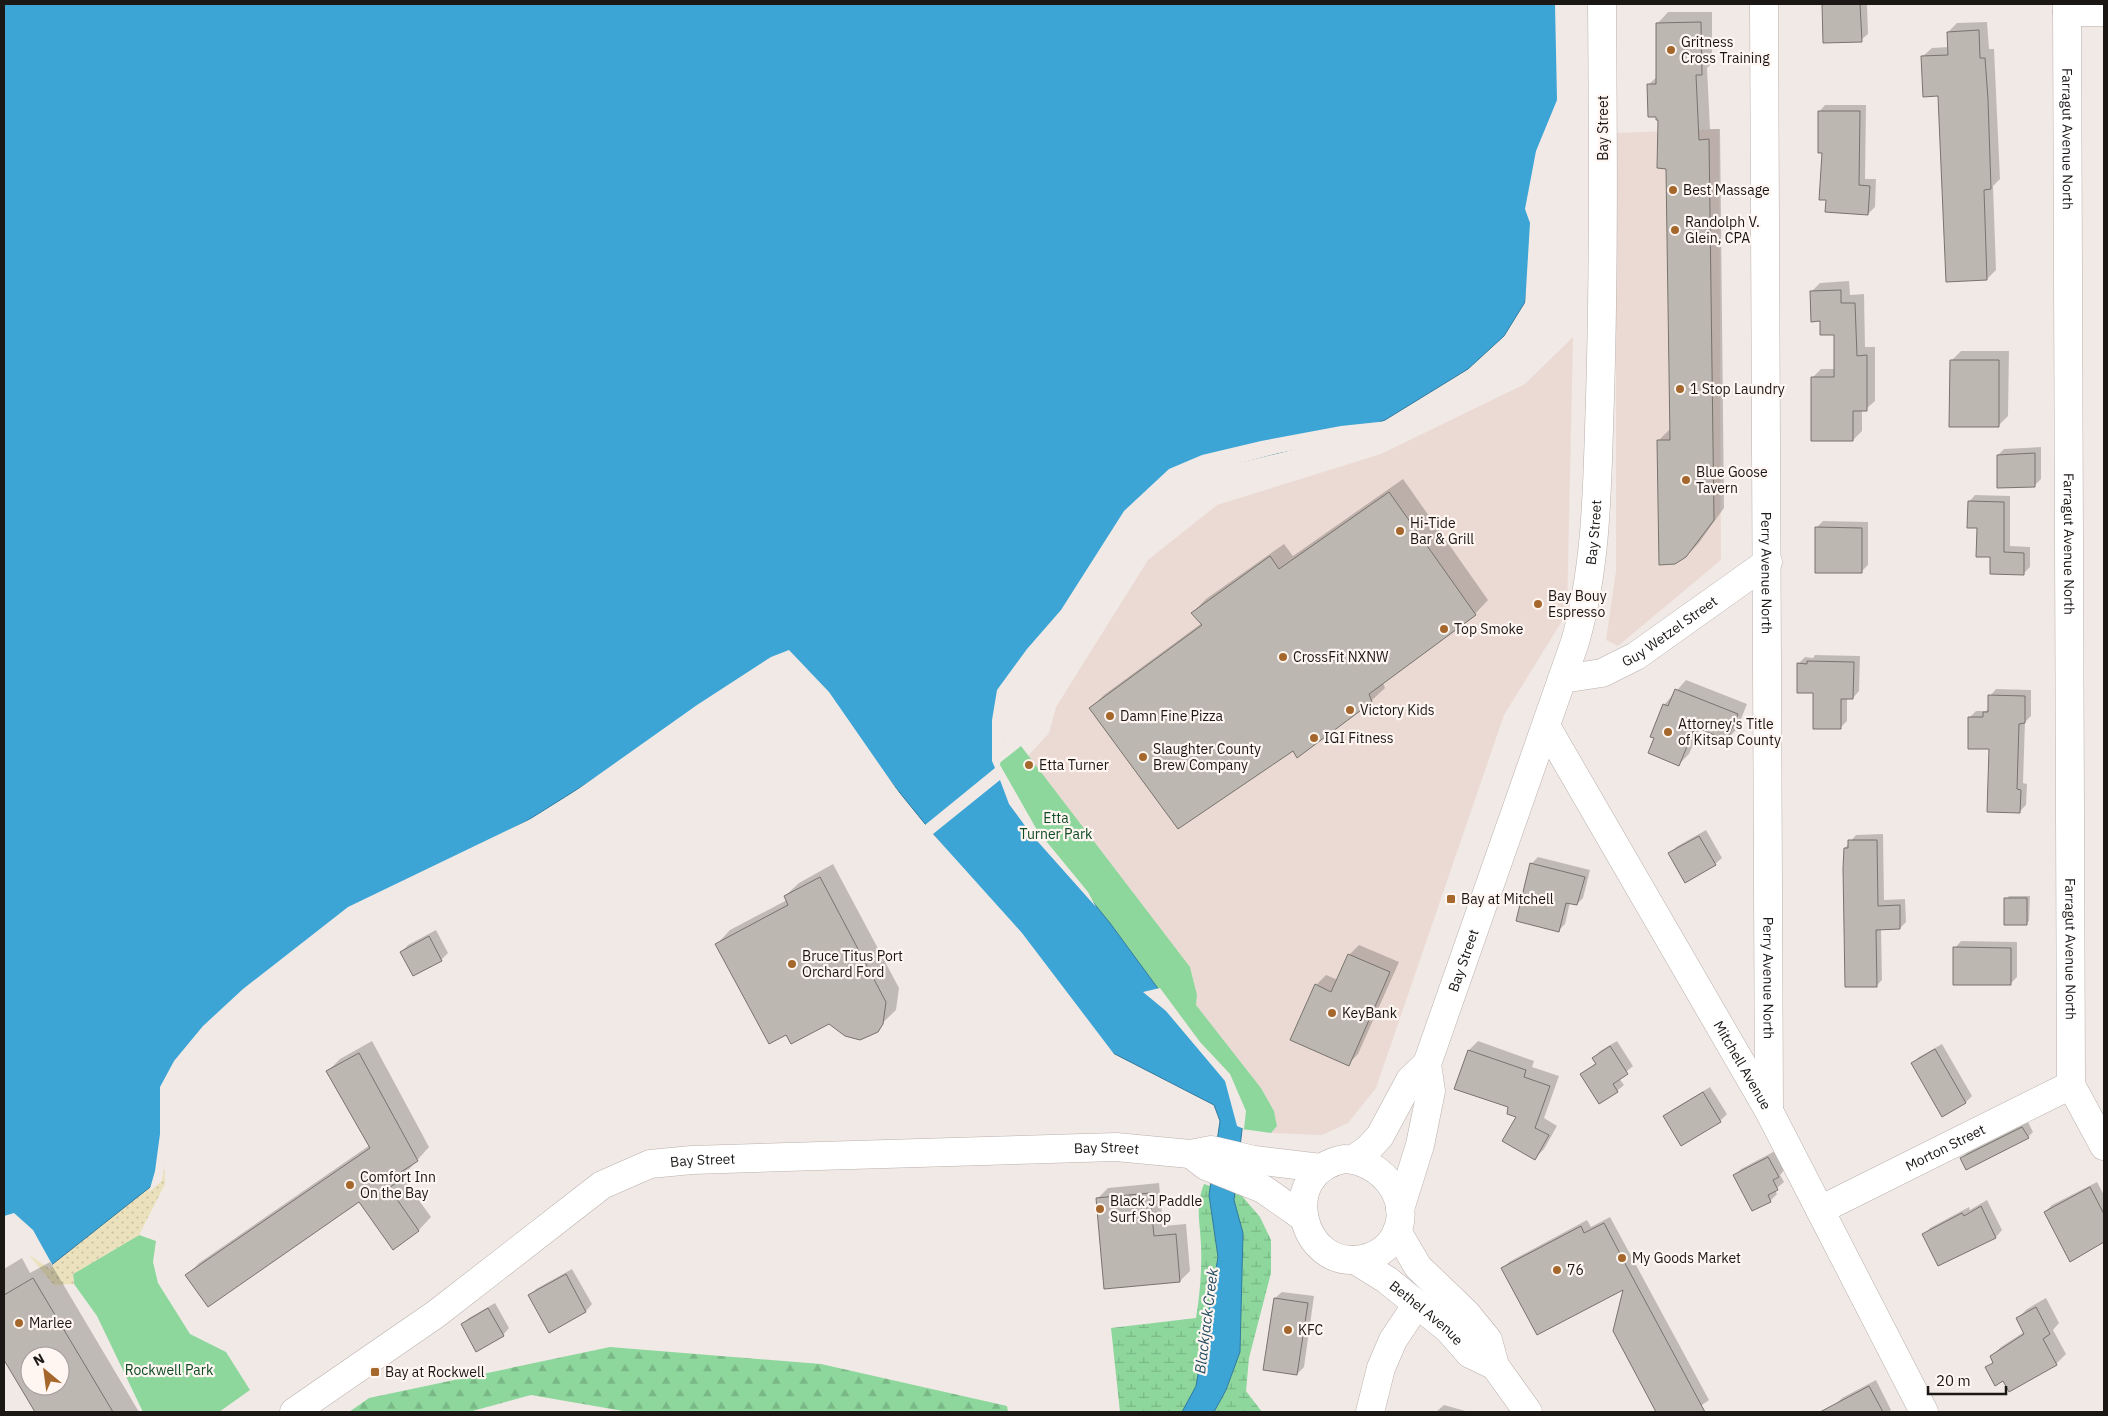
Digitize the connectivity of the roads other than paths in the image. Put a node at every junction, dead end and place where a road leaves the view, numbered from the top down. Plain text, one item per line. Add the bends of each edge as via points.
1 (1602, 4) edge
2 (1764, 4) edge
3 (2067, 8) edge
4 (2104, 12) edge
5 (1768, 562) junction
6 (1562, 679) junction
7 (1546, 726) junction
8 (1428, 1064) junction
9 (2071, 1084) junction
10 (1769, 1112) junction
11 (2104, 1146) edge
12 (1354, 1159) junction
13 (1321, 1168) junction
14 (1251, 1171) junction
15 (1820, 1210) junction
16 (1303, 1217) junction
17 (1398, 1220) junction
18 (1355, 1260) junction
19 (1416, 1304) junction
20 (1495, 1366) junction
21 (294, 1412) edge
22 (1370, 1412) edge
23 (1528, 1412) edge
24 (1924, 1412) edge

1 - 6 street, Bay Street via 1604,245 1597,500 1589,586
2 - 5 street, Perry Avenue North
3 - 4 street
3 - 9 street, Farragut Avenue North
5 - 6 street, Guy Wetzel Street via 1636,656 1602,673
5 - 10 street, Perry Avenue North
6 - 7 street, Bay Street
7 - 8 street, Bay Street
7 - 10 street, Mitchell Avenue
8 - 12 street, Bay Street via 1410,1080 1380,1136
8 - 17 street, Bay Street via 1431,1091 1420,1145
9 - 11 street
9 - 15 street, Morton Street
10 - 15 street, Mitchell Avenue
12 - 13 street via 1335,1161
12 - 17 street via 1366,1162 1388,1178 1398,1199
13 - 14 street, Bay Street
13 - 16 street via 1310,1179 1305,1191
14 - 16 street, Bay Street via 1274,1196
14 - 21 street, Bay Street via 1202,1157 1116,1147 650,1164 602,1185 436,1314
15 - 24 street, Mitchell Avenue
16 - 18 street via 1311,1236 1322,1248 1339,1258
17 - 18 street via 1381,1251
17 - 20 street, Bethel Avenue via 1418,1267 1466,1313 1488,1340
18 - 19 street, Bethel Avenue
19 - 20 street, Bethel Avenue via 1448,1329 1470,1354
19 - 22 street via 1393,1340
20 - 23 street, Bethel Avenue

